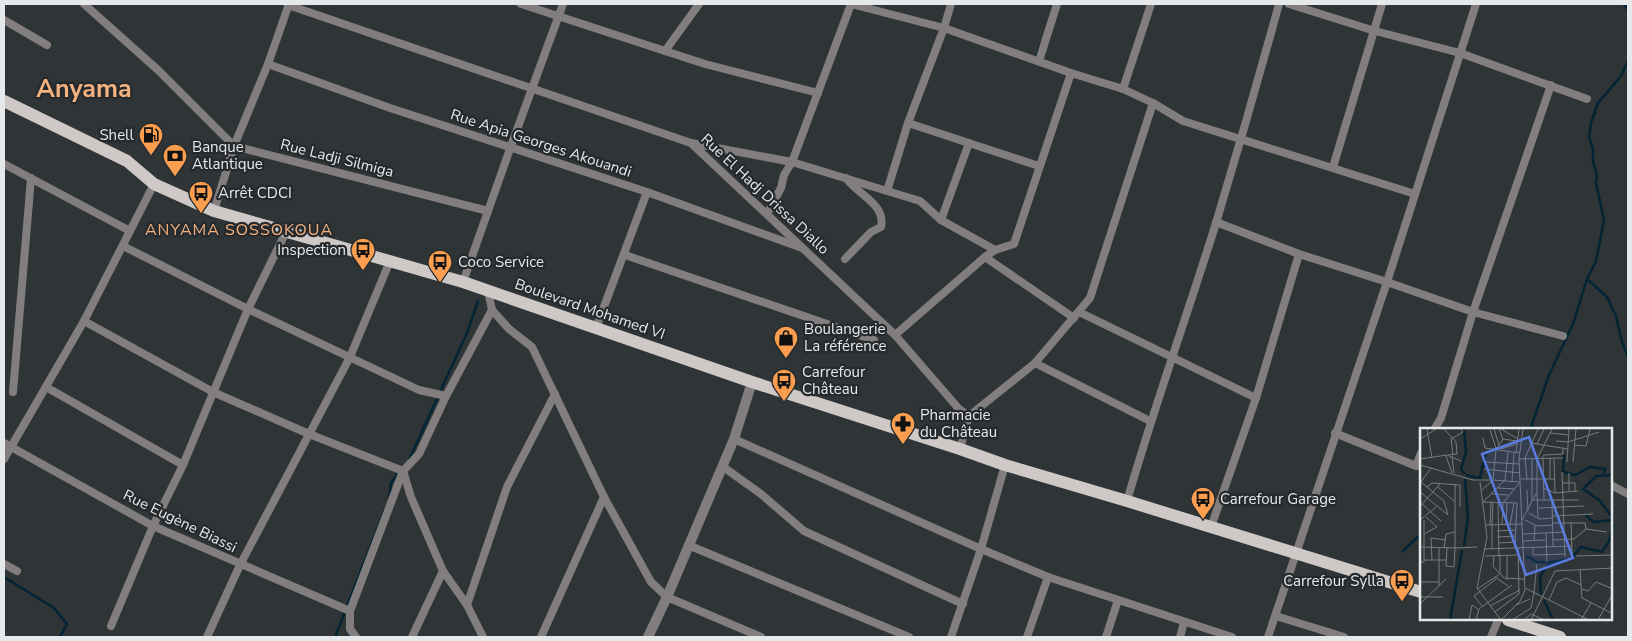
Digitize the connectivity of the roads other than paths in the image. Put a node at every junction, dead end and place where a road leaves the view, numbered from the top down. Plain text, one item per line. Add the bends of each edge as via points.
1 (84, 4) edge
2 (289, 4) edge
3 (522, 4) edge
4 (563, 4) edge
5 (699, 4) edge
6 (851, 4) edge
7 (951, 4) edge
8 (1057, 4) edge
9 (1151, 4) edge
10 (1279, 4) edge
11 (1289, 4) edge
12 (1382, 4) edge
13 (1476, 4) edge
14 (559, 16) junction
15 (4, 20) edge
16 (944, 28) junction
17 (1375, 31) junction
18 (47, 45) dead end
19 (665, 51) junction
20 (1460, 53) junction
21 (1039, 61) junction
22 (268, 64) junction
23 (1071, 73) junction
24 (1551, 85) junction
25 (1123, 89) junction
26 (532, 90) junction
27 (818, 93) junction
28 (1587, 99) dead end
29 (4, 100) edge
30 (1153, 103) junction
31 (908, 123) junction
32 (1241, 139) junction
33 (692, 143) junction
34 (969, 143) junction
35 (234, 146) junction
36 (510, 146) junction
37 (792, 162) junction
38 (4, 164) edge
39 (1039, 166) junction
40 (1333, 168) junction
41 (31, 178) junction
42 (846, 178) junction
43 (154, 184) junction
44 (886, 191) junction
45 (647, 192) junction
46 (1415, 194) junction
47 (214, 210) junction
48 (488, 211) junction
49 (767, 214) junction
50 (941, 220) junction
51 (1216, 222) junction
52 (130, 231) junction
53 (286, 232) junction
54 (123, 246) junction
55 (805, 250) junction
56 (995, 250) junction
57 (1299, 254) junction
58 (624, 255) junction
59 (985, 257) junction
60 (845, 259) dead end
61 (390, 261) junction
62 (463, 282) junction
63 (1387, 282) junction
64 (488, 291) junction
65 (248, 310) junction
66 (492, 310) junction
67 (1473, 312) junction
68 (1076, 315) junction
69 (84, 321) junction
70 (596, 328) junction
71 (895, 335) junction
72 (1563, 336) dead end
73 (874, 340) dead end
74 (350, 357) junction
75 (1172, 358) junction
76 (1035, 363) junction
77 (752, 382) junction
78 (46, 387) junction
79 (13, 392) dead end
80 (213, 392) junction
81 (555, 394) junction
82 (446, 396) junction
83 (1256, 398) junction
84 (969, 416) junction
85 (1150, 421) junction
86 (1435, 428) edge
87 (1335, 433) junction
88 (309, 434) junction
89 (734, 439) junction
90 (7, 445) edge
91 (960, 449) junction
92 (1420, 456) edge
93 (4, 459) edge
94 (183, 465) junction
95 (722, 466) junction
96 (1005, 466) junction
97 (403, 471) junction
98 (1612, 486) edge
99 (1628, 494) edge
100 (604, 497) junction
101 (1126, 501) junction
102 (152, 526) junction
103 (1211, 527) junction
104 (688, 545) junction
105 (981, 549) junction
106 (1295, 554) junction
107 (4, 564) edge
108 (240, 565) junction
109 (17, 571) dead end
110 (443, 571) junction
111 (1048, 577) junction
112 (1420, 592) edge
113 (667, 597) junction
114 (1118, 600) junction
115 (963, 604) junction
116 (467, 605) junction
117 (350, 611) junction
118 (1276, 616) junction
119 (1498, 621) edge
120 (1511, 621) edge
121 (1184, 622) junction
122 (111, 626) dead end
123 (350, 629) junction
124 (207, 637) edge
125 (346, 637) edge
126 (356, 637) edge
127 (412, 637) edge
128 (483, 637) edge
129 (541, 637) edge
130 (648, 637) edge
131 (761, 637) edge
132 (909, 637) edge
133 (951, 637) edge
134 (1027, 637) edge
135 (1106, 637) edge
136 (1180, 637) edge
137 (1232, 637) edge
138 (1268, 637) edge
139 (1344, 637) edge
140 (1491, 637) edge
141 (1560, 637) edge

1 - 35 street via 158,70
2 - 22 street
2 - 26 street, Rue El Hadj Drissa Diallo
3 - 14 street
4 - 14 street
5 - 19 street
6 - 16 street
6 - 27 street
7 - 16 street
8 - 21 street
9 - 25 street
10 - 32 street
11 - 17 street
12 - 17 street
13 - 20 street
14 - 19 street
14 - 26 street
15 - 18 street
16 - 21 street
16 - 31 street
17 - 20 street
17 - 40 street
19 - 27 street
20 - 24 street
20 - 46 street
21 - 23 street
22 - 35 street
22 - 36 street, Rue Apia Georges Akouandi via 390,108
23 - 25 street
23 - 39 street
24 - 28 street
24 - 67 street
25 - 30 street
26 - 33 street, Rue El Hadj Drissa Diallo
26 - 36 street
27 - 37 street
29 - 43 main road, Boulevard Mohamed VI via 126,161
30 - 32 street via 1183,120
30 - 68 street via 1090,298
31 - 34 street
31 - 44 street
32 - 40 street
32 - 51 street
33 - 37 street
33 - 49 street, Rue El Hadj Drissa Diallo
34 - 39 street
34 - 50 street
35 - 47 street
35 - 48 street, Rue Ladji Silmiga
36 - 45 street, Rue Apia Georges Akouandi
36 - 48 street
37 - 42 street
37 - 49 street
38 - 41 street
39 - 56 street via 1014,244
40 - 46 street
41 - 52 street
41 - 79 street
42 - 44 street
42 - 60 street via 852,187 875,204 882,221 881,227 871,232
43 - 47 main road, Boulevard Mohamed VI
43 - 52 street
44 - 50 street via 920,201
45 - 55 street, Rue Apia Georges Akouandi
45 - 58 street
46 - 63 street
47 - 53 main road, Boulevard Mohamed VI
48 - 62 street
49 - 55 street, Rue El Hadj Drissa Diallo
50 - 56 street
51 - 57 street
51 - 75 street
52 - 54 street
53 - 61 main road, Boulevard Mohamed VI
53 - 65 street
54 - 65 street
54 - 69 street
55 - 71 street, Rue El Hadj Drissa Diallo
56 - 59 street
57 - 63 street
57 - 83 street
58 - 70 street
58 - 73 street
59 - 68 street
59 - 71 street
61 - 62 main road, Boulevard Mohamed VI
61 - 74 street
62 - 64 main road, Boulevard Mohamed VI
63 - 67 street
63 - 87 street
64 - 66 street
64 - 70 main road, Boulevard Mohamed VI
65 - 74 street
65 - 80 street
66 - 81 street via 532,347
66 - 82 street
67 - 72 street
67 - 86 street
68 - 75 street
68 - 76 street
69 - 78 street
69 - 80 street
70 - 77 main road, Boulevard Mohamed VI
71 - 84 street, Rue El Hadj Drissa Diallo via 959,409
74 - 82 street via 419,390
74 - 88 street
75 - 83 street
75 - 85 street
76 - 84 street
76 - 85 street
77 - 89 street
77 - 91 main road, Boulevard Mohamed VI
78 - 90 street
78 - 94 street
80 - 88 street
80 - 94 street
81 - 100 street
81 - 116 street via 507,487
82 - 97 street via 419,454
83 - 103 street
84 - 91 street
85 - 101 street
87 - 92 street via 1416,466
87 - 106 street
88 - 97 street
88 - 108 street
89 - 95 street
89 - 105 street
90 - 93 street
90 - 102 street, Rue Eugène Biassi
91 - 96 main road, Boulevard Mohamed VI
94 - 102 street
95 - 104 street
95 - 115 street via 804,531
96 - 101 main road, Boulevard Mohamed VI
96 - 105 street
97 - 110 street
97 - 117 street
98 - 99 street
100 - 113 street via 651,582
100 - 129 street
101 - 103 main road, Boulevard Mohamed VI
102 - 108 street, Rue Eugène Biassi
102 - 122 street
103 - 106 main road, Boulevard Mohamed VI
104 - 113 street
104 - 132 street
105 - 111 street
105 - 115 street
106 - 112 main road, Boulevard Mohamed VI
106 - 118 street
107 - 109 street
108 - 117 street, Rue Eugène Biassi
108 - 124 street
110 - 116 street
110 - 127 street
111 - 114 street
111 - 134 street
113 - 130 street
113 - 131 street
114 - 121 street
114 - 135 street
115 - 133 street
116 - 128 street
117 - 123 street
118 - 138 street
118 - 139 street
119 - 140 street
120 - 141 main road
121 - 136 street
121 - 137 street
123 - 125 street
123 - 126 street

